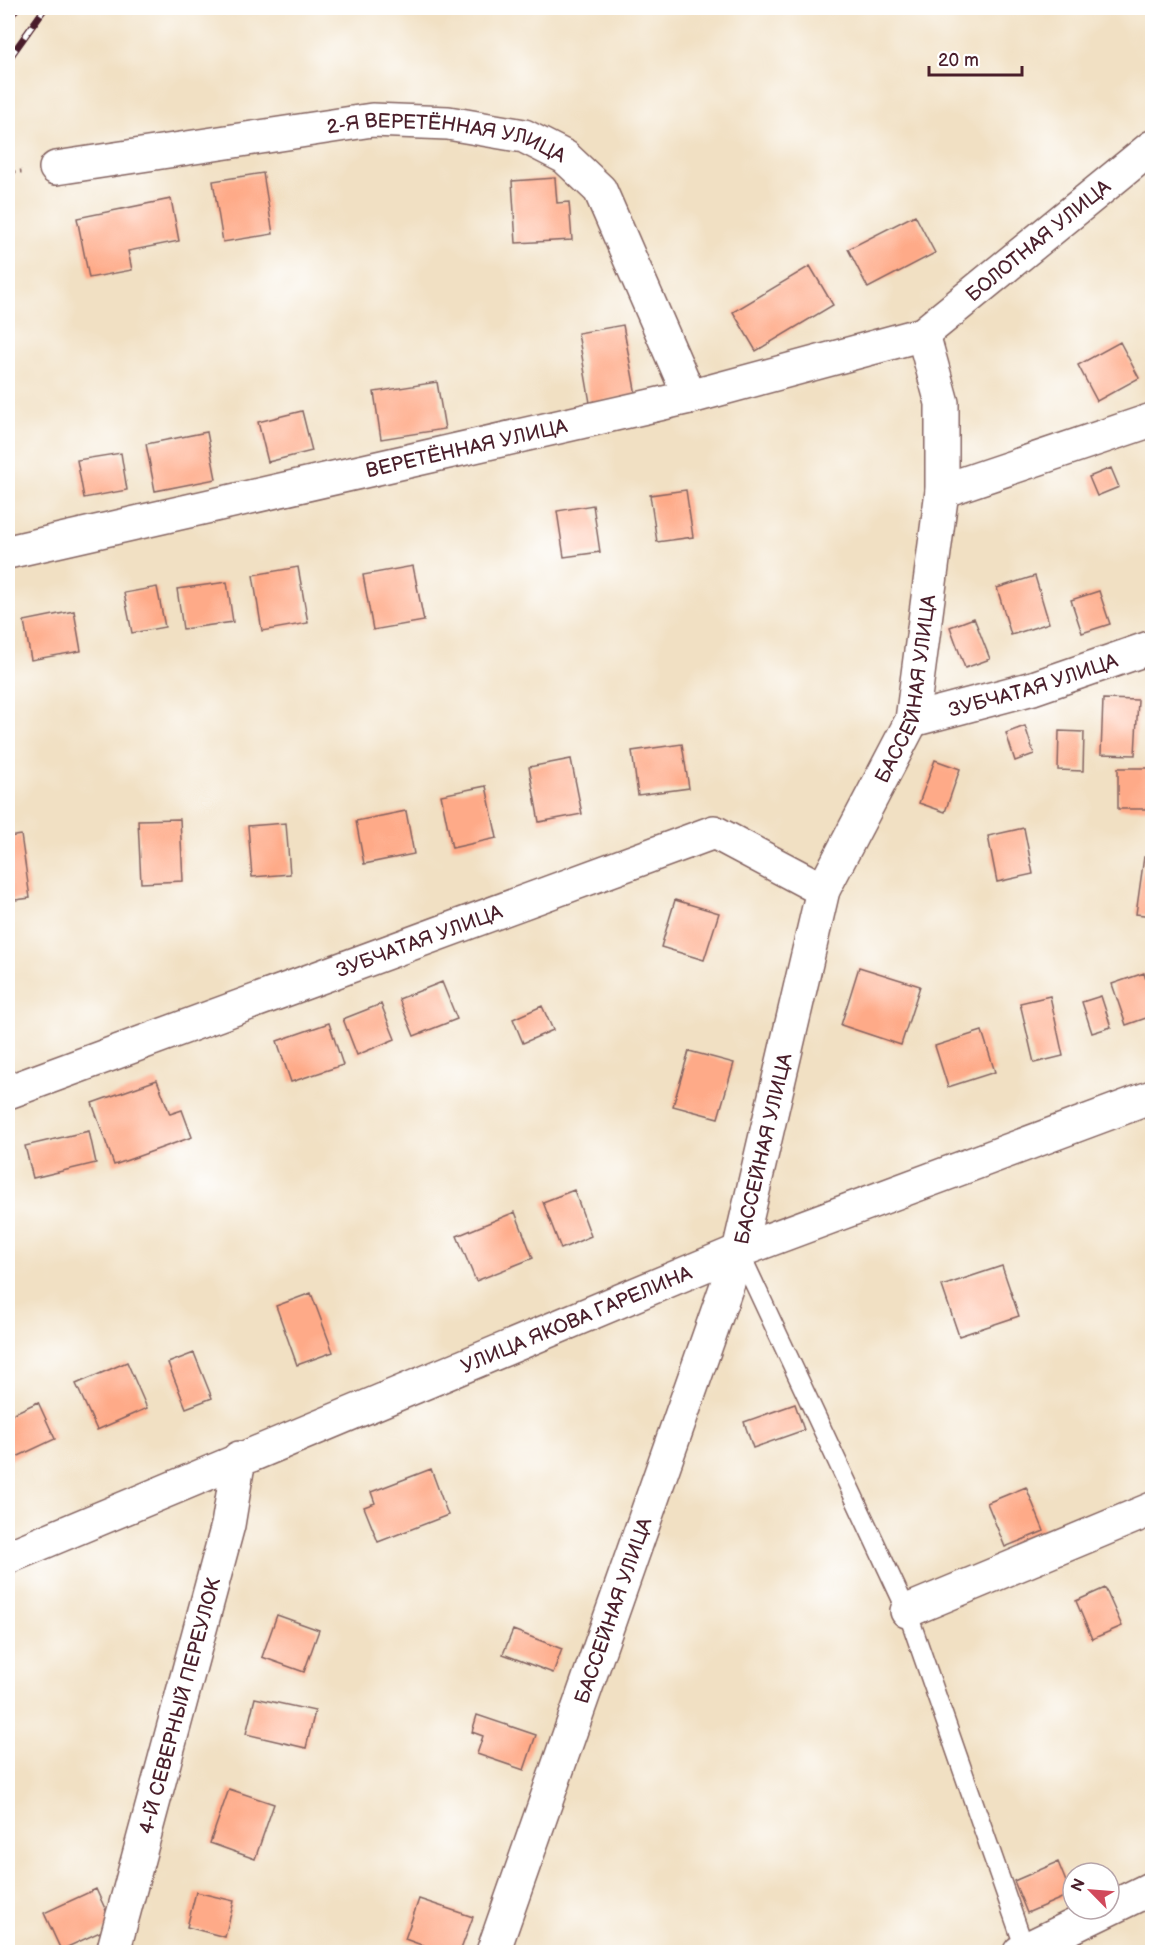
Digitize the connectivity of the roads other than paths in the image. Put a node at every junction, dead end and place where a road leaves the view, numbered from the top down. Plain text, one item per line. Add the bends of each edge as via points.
1 (1152, 147) edge
2 (56, 168) dead end
3 (923, 334) junction
4 (690, 397) junction
5 (1152, 420) edge
6 (942, 491) junction
7 (8, 552) edge
8 (1152, 647) edge
9 (912, 720) junction
10 (823, 890) junction
11 (8, 1092) edge
12 (1152, 1097) edge
13 (739, 1251) junction
14 (239, 1458) junction
15 (1152, 1509) edge
16 (8, 1557) edge
17 (907, 1611) junction
18 (1152, 1888) edge
19 (1024, 1952) edge
20 (112, 1953) edge
21 (493, 1953) edge

1 - 3 street, БОЛОТНАЯ УЛИЦА
2 - 4 street, 2-Я ВЕРЕТЁННАЯ УЛИЦА via 372,120 448,123 524,136 565,157 600,190
3 - 4 street, ВЕРЕТЁННАЯ УЛИЦА
3 - 6 street, БАССЕЙНАЯ УЛИЦА via 942,403
4 - 7 street, ВЕРЕТЁННАЯ УЛИЦА
5 - 6 street
6 - 9 street, БАССЕЙНАЯ УЛИЦА
8 - 9 street, ЗУБЧАТАЯ УЛИЦА via 1033,688
9 - 10 street, БАССЕЙНАЯ УЛИЦА
10 - 11 street, ЗУБЧАТАЯ УЛИЦА via 714,832
10 - 13 street, БАССЕЙНАЯ УЛИЦА
12 - 13 street, УЛИЦА ЯКОВА ГАРЕЛИНА
13 - 14 street, УЛИЦА ЯКОВА ГАРЕЛИНА
13 - 17 lane
13 - 21 street, БАССЕЙНАЯ УЛИЦА
14 - 16 street, УЛИЦА ЯКОВА ГАРЕЛИНА
14 - 20 street, 4-Й СЕВЕРНЫЙ ПЕРЕУЛОК via 228,1525
15 - 17 street
17 - 19 lane
18 - 19 street

